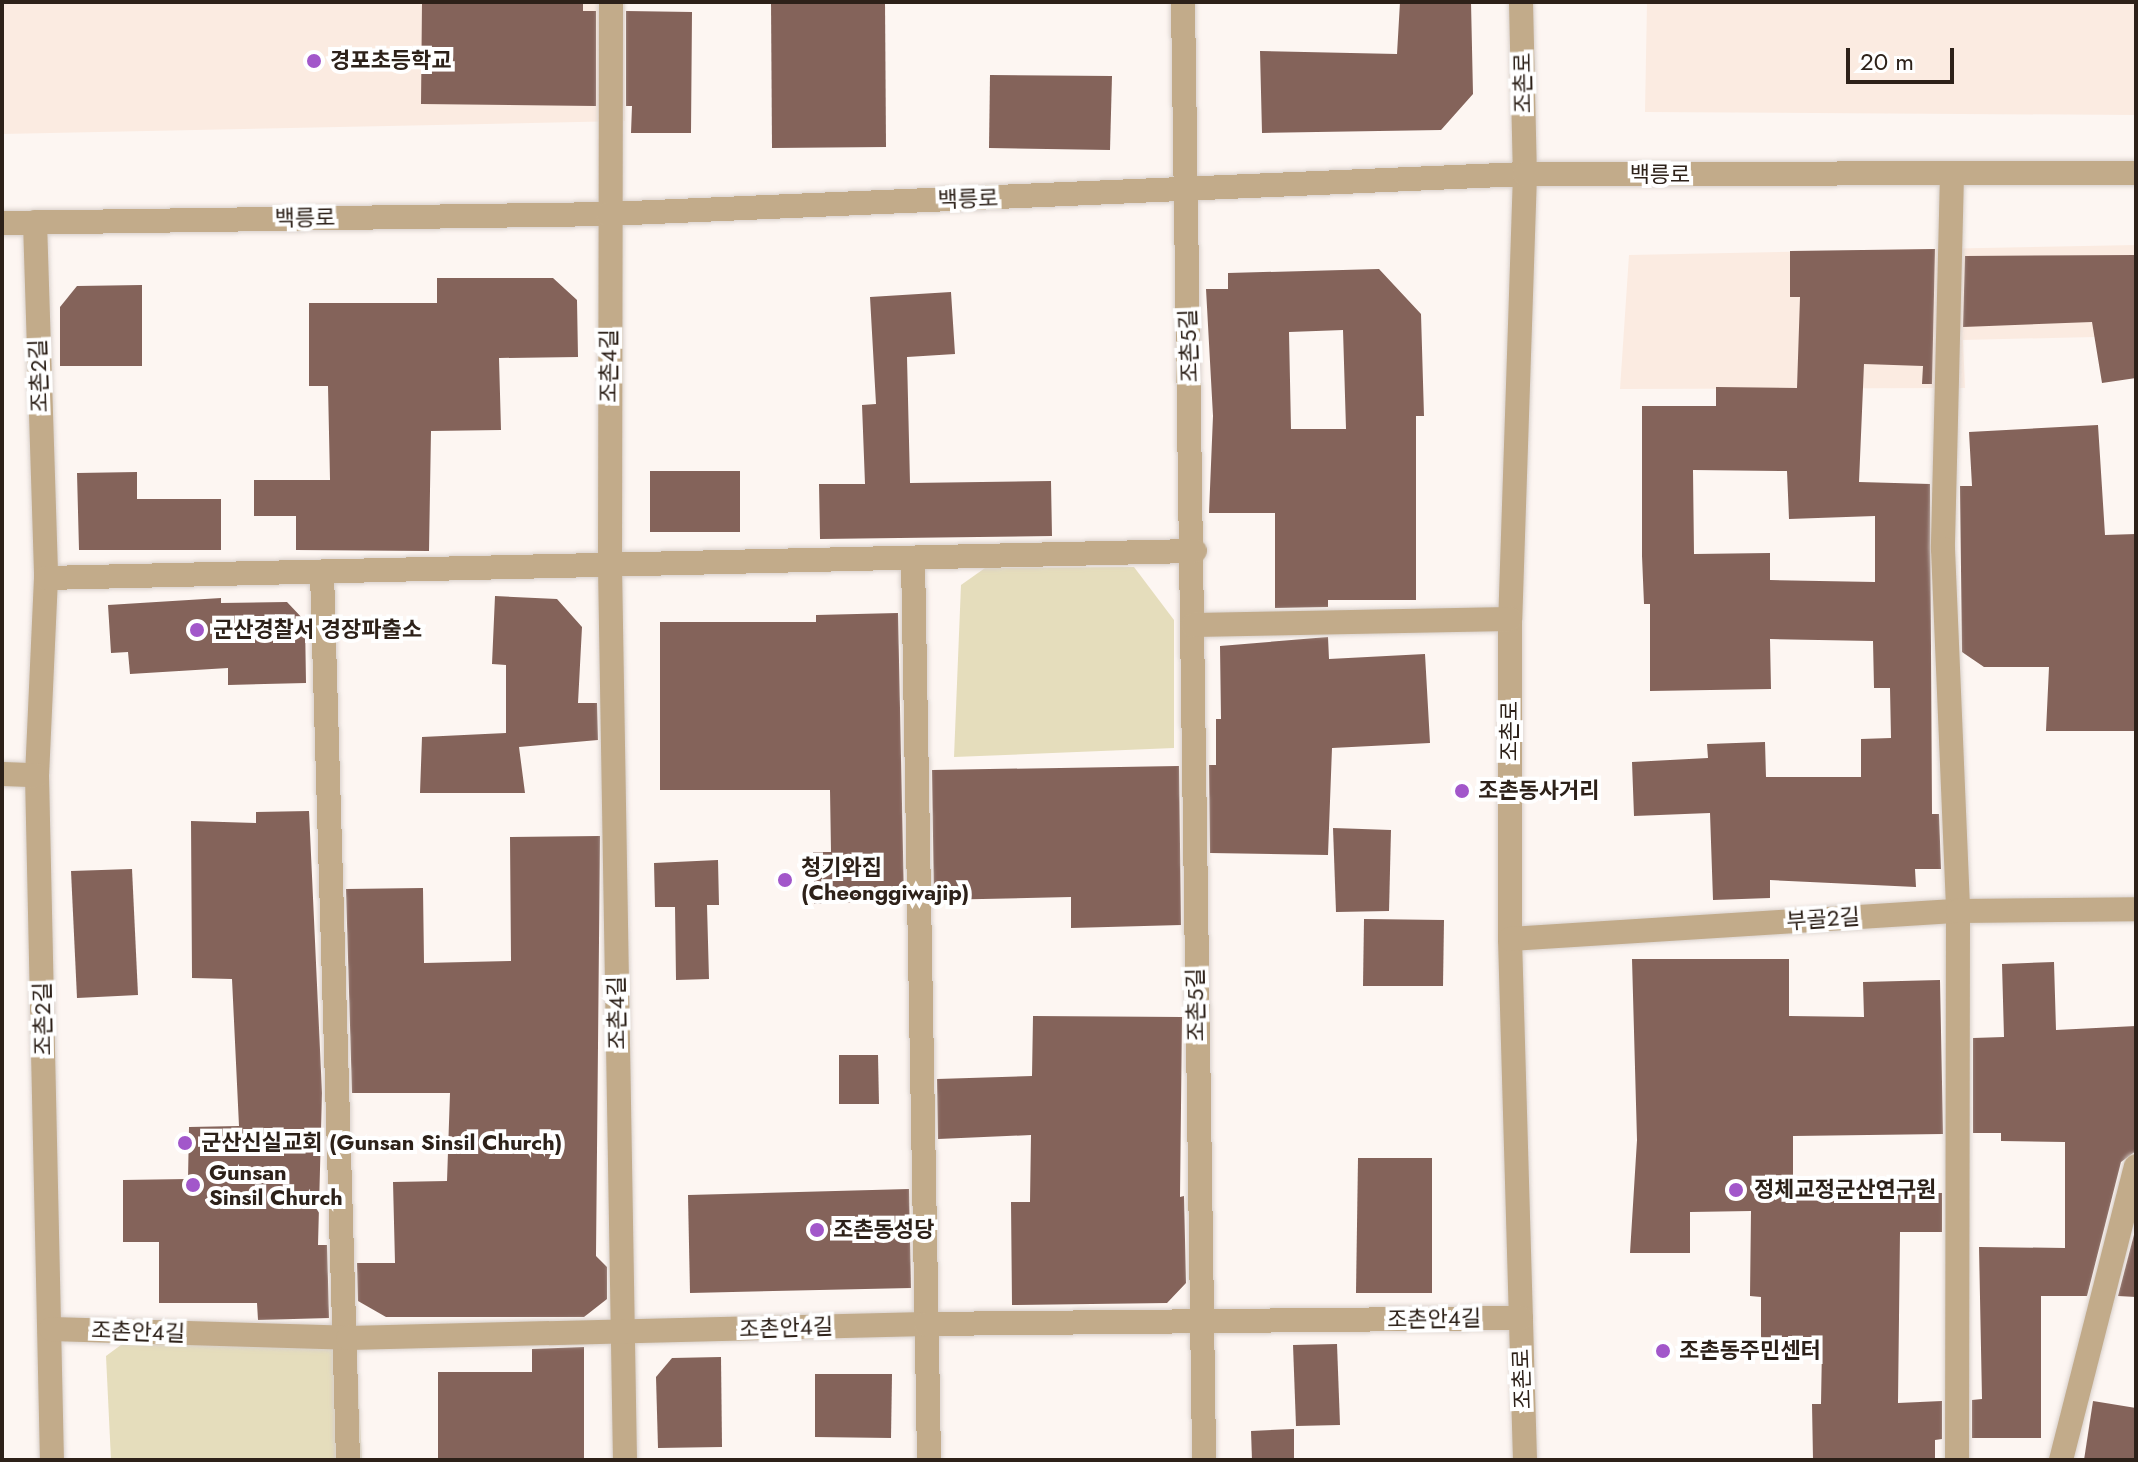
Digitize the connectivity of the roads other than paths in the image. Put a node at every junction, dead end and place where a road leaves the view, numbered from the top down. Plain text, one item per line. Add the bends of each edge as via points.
1 (611, 2) edge
2 (1183, 2) edge
3 (1521, 2) edge
4 (2136, 173) edge
5 (1525, 174) junction
6 (1952, 174) junction
7 (1184, 189) junction
8 (608, 214) junction
9 (35, 222) junction
10 (2, 223) edge
11 (1195, 551) junction
12 (913, 559) junction
13 (610, 566) junction
14 (322, 573) junction
15 (46, 578) junction
16 (1510, 619) junction
17 (1193, 625) junction
18 (2, 774) edge
19 (37, 775) junction
20 (2136, 909) edge
21 (1958, 911) junction
22 (1510, 939) junction
23 (2136, 1166) edge
24 (1521, 1318) junction
25 (1199, 1322) junction
26 (926, 1324) junction
27 (51, 1329) junction
28 (622, 1333) junction
29 (348, 1338) junction
30 (52, 1460) edge
31 (348, 1460) edge
32 (625, 1460) edge
33 (929, 1460) edge
34 (1204, 1460) edge
35 (1525, 1460) edge
36 (1957, 1460) edge
37 (2061, 1460) edge

1 - 8 street
2 - 7 street
3 - 5 street, 조촌로
4 - 6 street, 백릉로
5 - 6 street, 백릉로
5 - 7 street, 백릉로
5 - 16 street, 조촌로
6 - 21 street via 1943,549
7 - 8 street, 백릉로
7 - 11 street, 조촌5길
8 - 9 street, 백릉로
8 - 13 street, 조촌4길
9 - 10 street, 백릉로
9 - 15 street, 조촌2길
11 - 12 street
11 - 17 street, 조촌5길
12 - 13 street
12 - 26 street
13 - 14 street
13 - 28 street, 조촌4길
14 - 15 street
14 - 29 street
15 - 19 street, 조촌2길
16 - 17 street
16 - 22 street, 조촌로
17 - 25 street, 조촌5길
18 - 19 street
19 - 27 street, 조촌2길
20 - 21 street, 부골2길
21 - 22 street, 부골2길
21 - 36 street
22 - 24 street, 조촌로
23 - 37 street
24 - 25 street, 조촌안4길
24 - 35 street, 조촌로
25 - 26 street, 조촌안4길
25 - 34 street, 조촌5길
26 - 28 street, 조촌안4길
26 - 33 street
27 - 29 street, 조촌안4길
27 - 30 street, 조촌2길
28 - 29 street, 조촌안4길
28 - 32 street, 조촌4길
29 - 31 street

